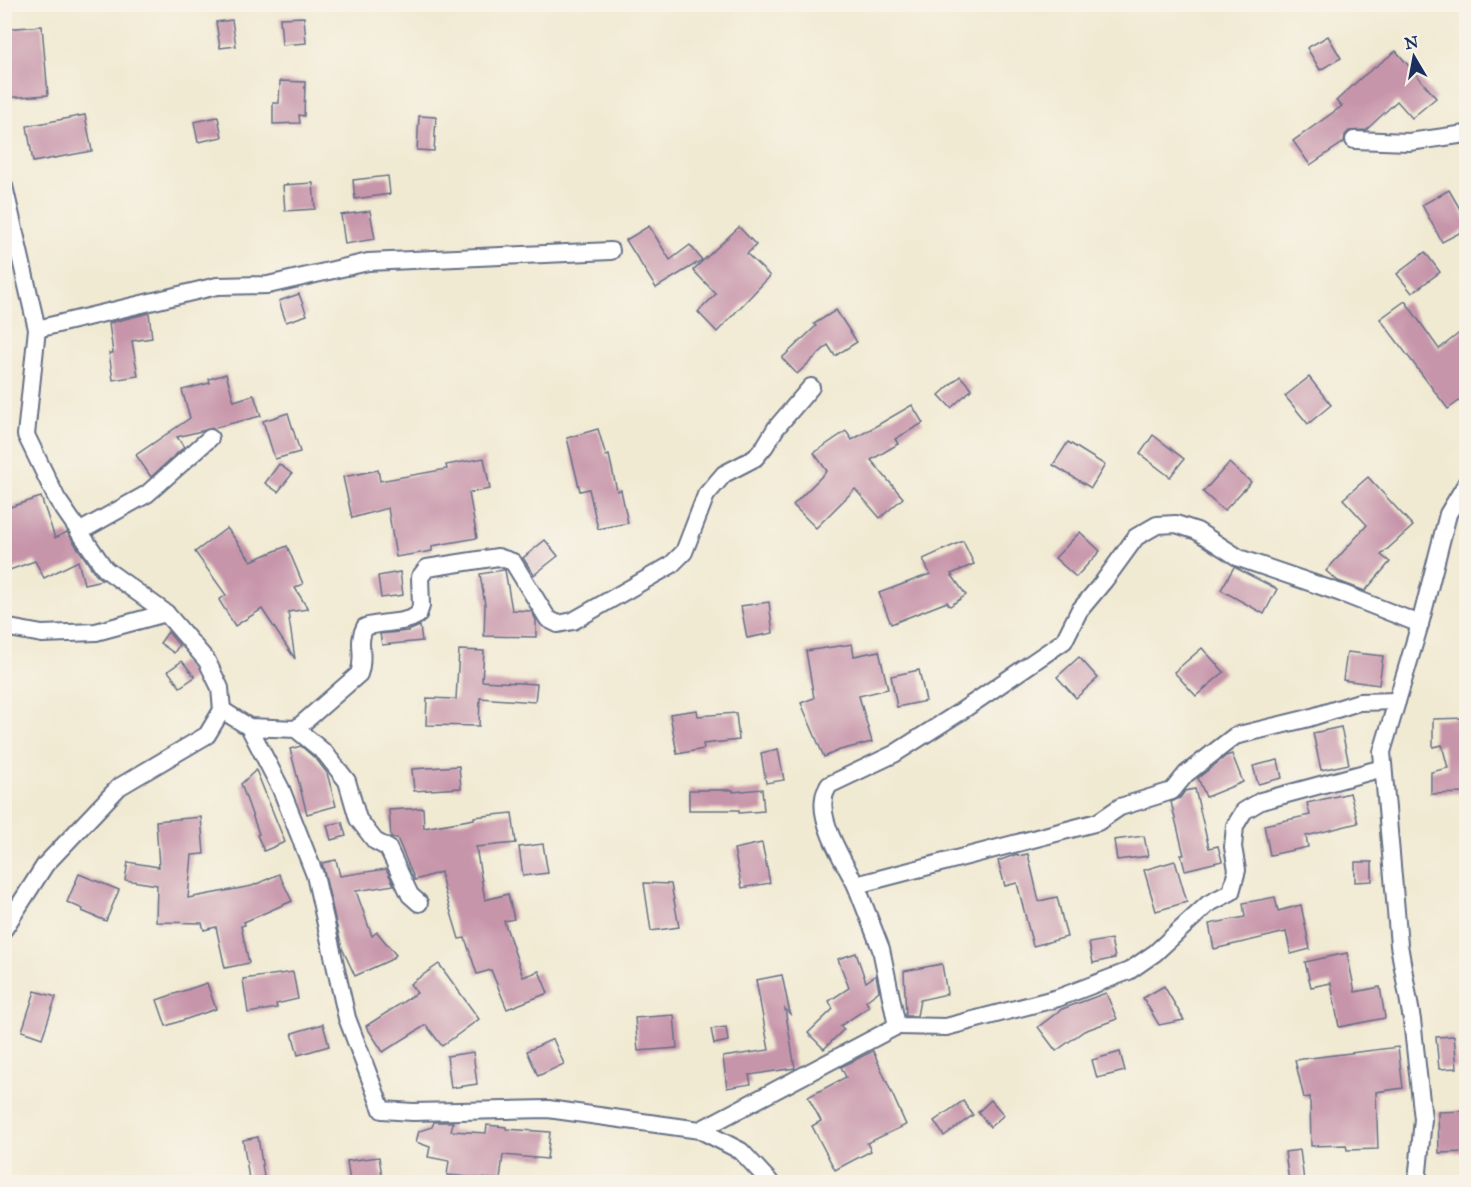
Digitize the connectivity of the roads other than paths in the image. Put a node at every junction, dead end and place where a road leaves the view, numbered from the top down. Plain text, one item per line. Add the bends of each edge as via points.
1 (1467, 134) edge
2 (1354, 140) dead end
3 (4, 186) edge
4 (611, 251) dead end
5 (37, 329) junction
6 (811, 387) dead end
7 (210, 438) dead end
8 (1467, 483) edge
9 (79, 532) junction
10 (166, 613) junction
11 (1420, 624) junction
12 (4, 627) edge
13 (1397, 701) junction
14 (222, 710) junction
15 (249, 727) junction
16 (296, 729) junction
17 (1383, 768) junction
18 (856, 885) junction
19 (419, 903) dead end
20 (4, 929) edge
21 (897, 1026) junction
22 (700, 1130) junction
23 (770, 1182) edge
24 (1417, 1182) edge

1 - 2 street via 1409,142
3 - 5 street
4 - 5 street via 368,262 268,285 217,286
5 - 9 street via 26,435 57,499
6 - 16 street via 755,458 724,474 706,495 684,552 670,565 573,621 558,624 548,620 513,562 498,557 427,568 420,577 418,615 408,621 365,627 360,636 363,662 359,674
7 - 9 street via 147,494
8 - 11 street via 1448,514
9 - 10 street via 105,569
10 - 12 street via 96,632 42,634
10 - 14 street via 207,661 220,688
11 - 13 street
11 - 18 street via 1239,558 1197,531 1176,524 1156,525 1136,537 1079,611 1064,641 894,754 829,785 824,811 832,841
13 - 17 street via 1382,752
13 - 18 street via 1359,702 1234,736 1186,774 1172,791 1120,807 1098,822
14 - 15 street
14 - 20 street via 207,735 119,787 45,865
15 - 16 street
15 - 22 street via 281,789 315,875 347,1018 382,1110 548,1109
16 - 19 street via 325,753 347,781 358,819 375,842 388,848 410,895
17 - 21 street via 1261,801 1244,811 1235,826 1237,870 1231,892 1208,904 1163,947 1130,971 1058,998 946,1027
17 - 24 street via 1399,945 1423,1119
18 - 21 street via 881,949
21 - 22 street
22 - 23 street via 741,1151

